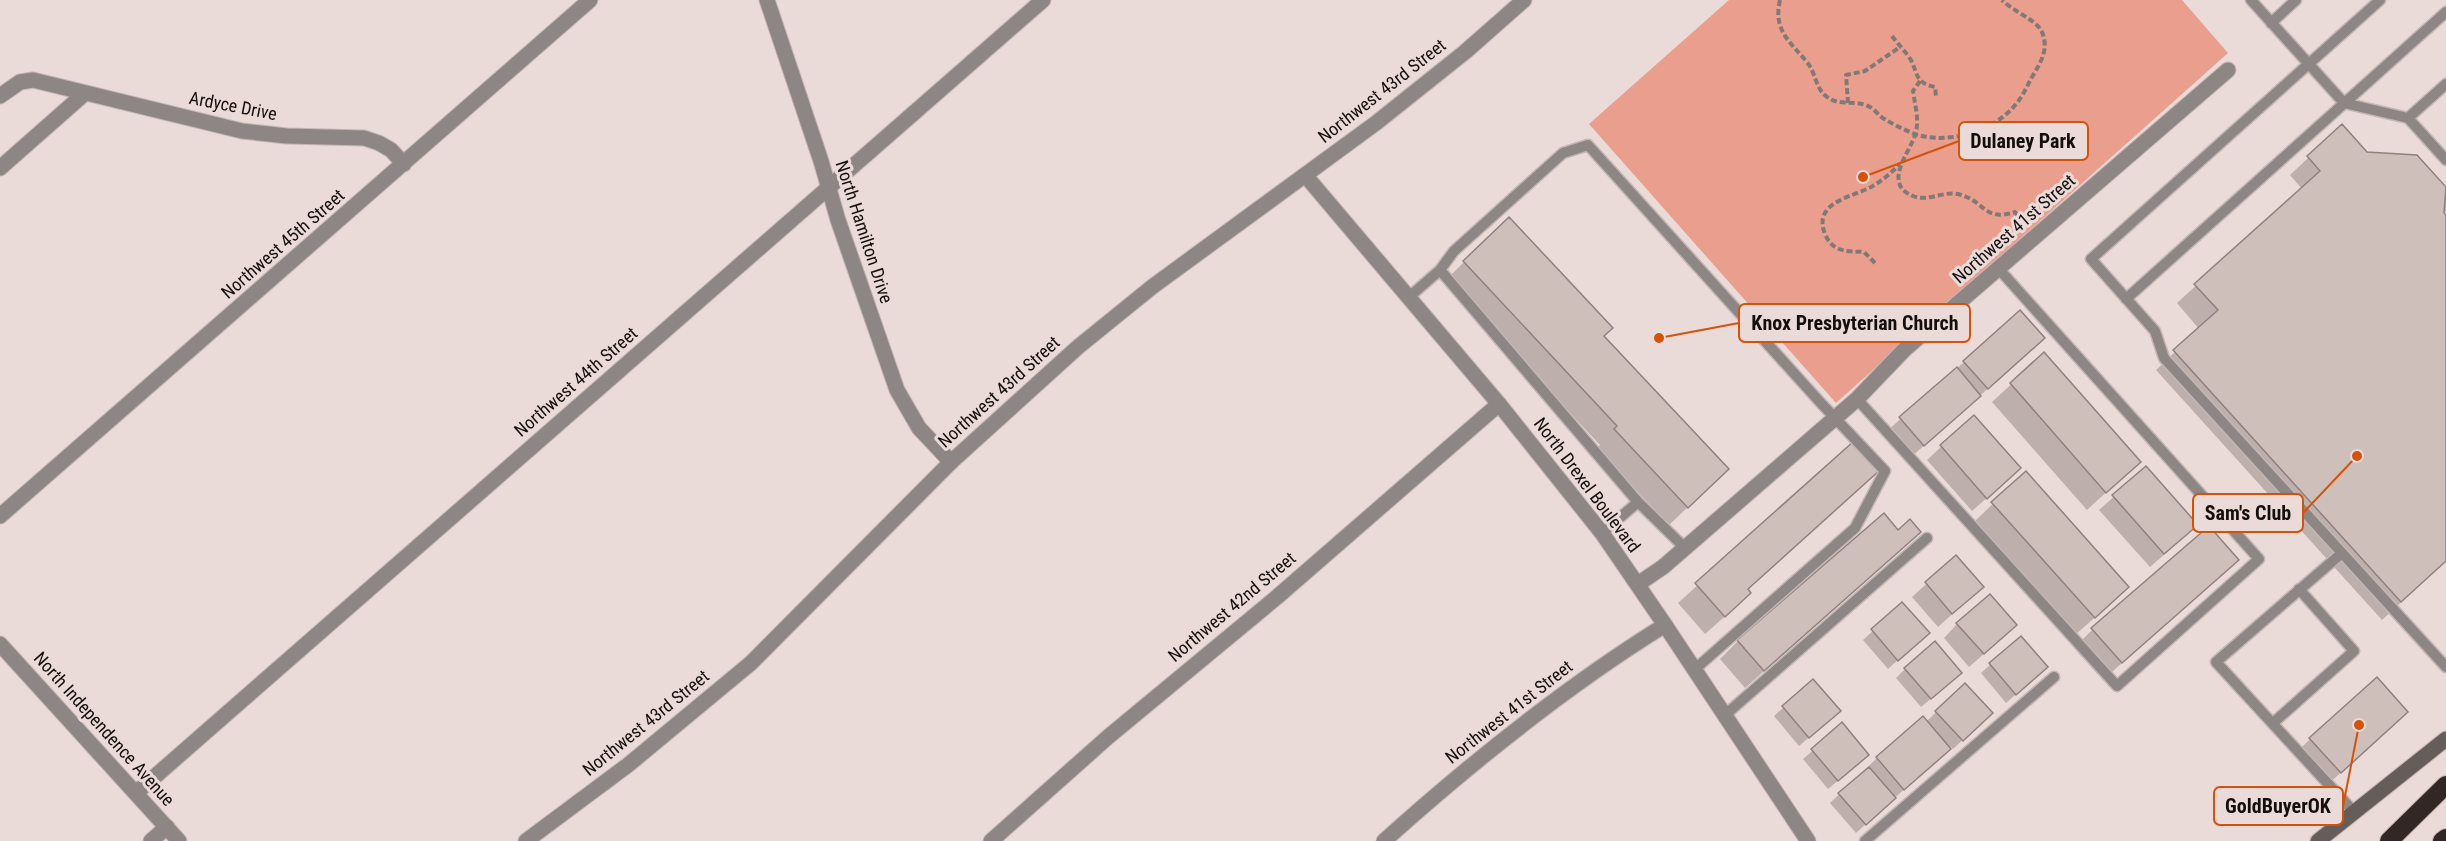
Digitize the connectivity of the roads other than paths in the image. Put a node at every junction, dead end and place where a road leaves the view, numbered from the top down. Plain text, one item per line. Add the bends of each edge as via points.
1 (590, 0) edge
2 (767, 0) edge
3 (1043, 0) edge
4 (1524, 0) edge
5 (2251, 0) edge
6 (2296, 0) edge
7 (2380, 0) edge
8 (2446, 12) edge
9 (2271, 23) junction
10 (2308, 64) junction
11 (2228, 70) dead end
12 (2446, 84) edge
13 (84, 94) junction
14 (0, 96) edge
15 (2344, 104) junction
16 (2408, 118) junction
17 (2446, 160) edge
18 (404, 164) junction
19 (0, 168) edge
20 (1305, 175) junction
21 (828, 187) junction
22 (1998, 268) junction
23 (1440, 270) junction
24 (1409, 297) junction
25 (2126, 299) junction
26 (1857, 399) junction
27 (1499, 404) junction
28 (1836, 417) junction
29 (951, 462) junction
30 (1638, 502) junction
31 (0, 516) edge
32 (1602, 533) junction
33 (1927, 538) dead end
34 (1685, 548) junction
35 (2342, 553) junction
36 (1638, 584) junction
37 (2299, 589) junction
38 (1665, 625) junction
39 (0, 644) edge
40 (2446, 667) edge
41 (1694, 670) junction
42 (2054, 677) dead end
43 (1724, 716) junction
44 (2273, 723) junction
45 (2446, 739) edge
46 (2446, 785) edge
47 (136, 793) junction
48 (2354, 812) junction
49 (167, 827) junction
50 (2446, 838) edge
51 (151, 841) edge
52 (179, 841) edge
53 (526, 841) edge
54 (991, 841) edge
55 (1384, 841) edge
56 (1808, 841) edge
57 (1865, 841) edge
58 (2318, 841) edge
59 (2389, 841) edge
60 (2442, 841) edge

1 - 18 street, Northwest 45th Street
2 - 21 street, North Hamilton Drive
3 - 21 street, Northwest 44th Street
4 - 20 street, Northwest 43rd Street via 1426,83
5 - 9 lane
6 - 9 lane
7 - 10 lane
8 - 15 lane
9 - 10 lane
10 - 15 lane
10 - 25 lane via 2091,259
11 - 22 street, Northwest 41st Street
12 - 16 lane
13 - 14 street, Ardyce Drive via 33,80 20,82
13 - 18 street, Ardyce Drive via 242,131 364,138 379,142
13 - 19 street
15 - 16 lane
15 - 25 lane
16 - 17 lane
18 - 31 street, Northwest 45th Street
20 - 24 street, North Drexel Boulevard
20 - 29 street, Northwest 43rd Street via 1112,319
21 - 29 street, North Hamilton Drive via 897,390 919,428
21 - 47 street, Northwest 44th Street
22 - 26 street, Northwest 41st Street via 1905,349
22 - 26 lane via 2259,559 2117,686
23 - 24 lane
23 - 28 lane via 1454,251 1563,153 1588,145
23 - 30 lane
24 - 27 street, North Drexel Boulevard
25 - 35 lane via 2155,331 2164,358
26 - 28 street, Northwest 41st Street
27 - 32 street, North Drexel Boulevard
27 - 54 street, Northwest 42nd Street
28 - 34 street, Northwest 41st Street
28 - 41 lane via 1885,471 1855,528
29 - 53 street, Northwest 43rd Street via 751,663 647,751
30 - 32 lane
30 - 34 lane
32 - 36 street, North Drexel Boulevard
33 - 43 lane
34 - 36 street, Northwest 41st Street
35 - 37 lane
35 - 40 lane
36 - 38 street, North Drexel Boulevard
37 - 44 lane via 2354,651
37 - 44 lane via 2216,662
38 - 41 street, North Drexel Boulevard
38 - 55 street, Northwest 41st Street via 1544,708 1455,778
39 - 47 street, North Independence Avenue
41 - 43 street, North Drexel Boulevard
42 - 57 lane
43 - 56 street, North Drexel Boulevard
44 - 48 lane
45 - 48 main road
46 - 59 highway
47 - 49 street, North Independence Avenue
48 - 58 main road
49 - 51 street
49 - 52 street, North Independence Avenue
50 - 60 highway

